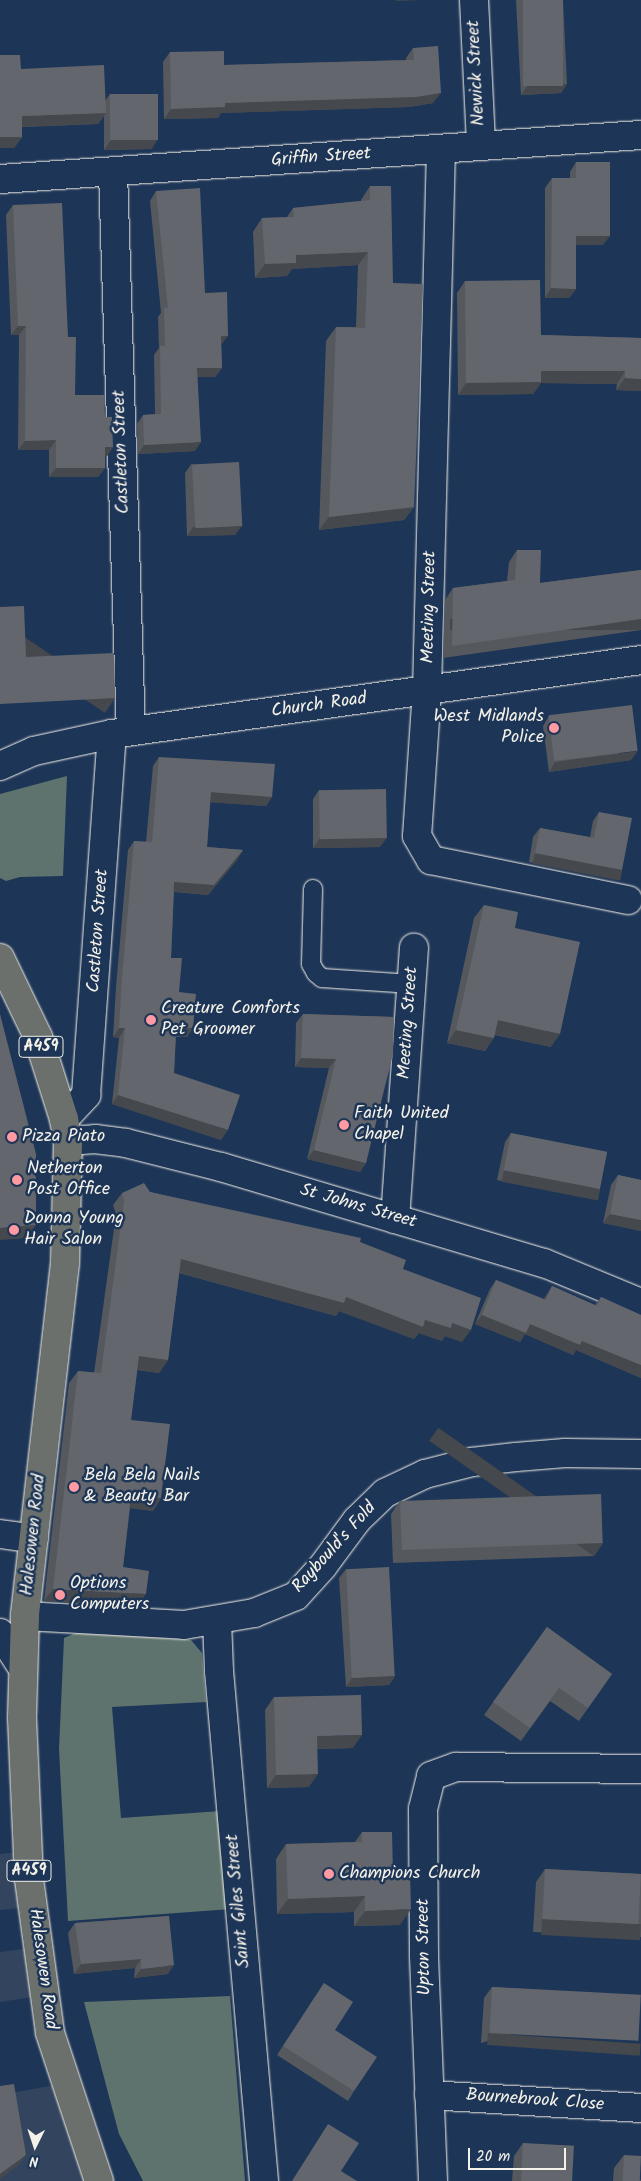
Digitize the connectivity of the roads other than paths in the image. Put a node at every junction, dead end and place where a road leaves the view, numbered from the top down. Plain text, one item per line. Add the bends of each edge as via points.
1 (474, 0) edge
2 (641, 135) edge
3 (481, 145) junction
4 (441, 149) junction
5 (114, 172) junction
6 (0, 178) edge
7 (641, 660) edge
8 (428, 690) junction
9 (121, 732) junction
10 (0, 766) edge
11 (313, 889) dead end
12 (628, 900) dead end
13 (414, 948) dead end
14 (0, 958) edge
15 (412, 984) junction
16 (66, 1130) junction
17 (395, 1219) junction
18 (641, 1302) edge
19 (641, 1454) edge
20 (0, 1534) edge
21 (34, 1539) junction
22 (25, 1616) junction
23 (217, 1622) junction
24 (0, 1633) edge
25 (22, 1668) junction
26 (641, 1769) edge
27 (429, 2095) junction
28 (641, 2108) edge
29 (96, 2179) edge
30 (264, 2181) edge
31 (433, 2181) edge

1 - 3 street, Newick Street
2 - 3 street, Griffin Street
3 - 4 street, Griffin Street
4 - 5 street, Griffin Street
4 - 8 street, Meeting Street
5 - 6 street, Griffin Street
5 - 9 street, Castleton Street
7 - 8 street, Church Road
8 - 9 street, Church Road
8 - 12 street, Meeting Street via 417,836 431,860
9 - 10 street, Church Road via 34,751
9 - 16 street, Castleton Street via 86,1096
11 - 15 lane via 311,964 316,973 322,978
13 - 15 street, Meeting Street
14 - 16 main road, Halesowen Road / A459 via 38,1037
15 - 17 street, Meeting Street
16 - 17 street, St Johns Street via 95,1140 126,1143 221,1167
16 - 21 main road, Halesowen Road / A459 via 65,1263
17 - 18 street, St Johns Street via 544,1263
19 - 23 street, Raybould's Fold via 565,1453 516,1457 472,1462 425,1474 385,1493 357,1520 296,1596 254,1613
20 - 21 street
21 - 22 main road, Halesowen Road / A459
22 - 23 street, Raybould's Fold via 184,1625
22 - 25 main road, Halesowen Road / A459
23 - 30 street, Saint Giles Street via 218,1671
24 - 25 street
25 - 29 main road, Halesowen Road / A459 via 32,1907 50,2033
26 - 27 street, Upton Street via 456,1767 431,1776 423,1809
27 - 28 street, Bournebrook Close
27 - 31 street, Upton Street

